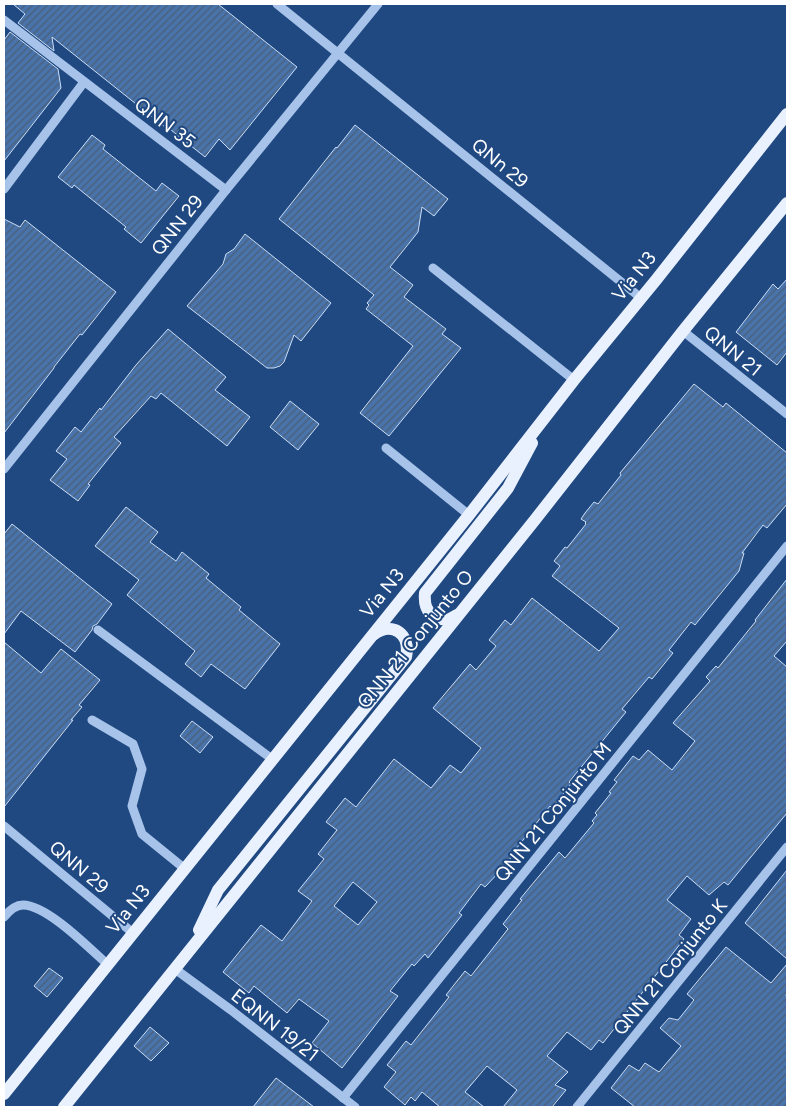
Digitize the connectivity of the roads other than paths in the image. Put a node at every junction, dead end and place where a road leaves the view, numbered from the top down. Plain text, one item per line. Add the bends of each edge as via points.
1 (277, 4) edge
2 (378, 4) edge
3 (4, 20) edge
4 (338, 53) junction
5 (84, 82) junction
6 (787, 114) edge
7 (4, 189) edge
8 (226, 190) junction
9 (787, 204) edge
10 (433, 268) dead end
11 (641, 298) junction
12 (683, 331) junction
13 (574, 380) junction
14 (547, 414) junction
15 (787, 414) edge
16 (386, 448) dead end
17 (4, 469) edge
18 (469, 515) junction
19 (787, 546) edge
20 (459, 614) junction
21 (98, 630) dead end
22 (372, 635) junction
23 (92, 720) dead end
24 (272, 760) junction
25 (4, 826) edge
26 (787, 847) edge
27 (185, 869) junction
28 (4, 917) edge
29 (133, 933) junction
30 (189, 953) junction
31 (108, 964) junction
32 (175, 969) junction
33 (4, 1094) edge
34 (344, 1098) junction
35 (64, 1107) edge
36 (355, 1107) edge
37 (577, 1107) edge

1 - 4 street
2 - 4 street, QNN 29
3 - 5 street, QNN 35
4 - 8 street, QNN 29
4 - 11 street, QNn 29
5 - 7 street
5 - 8 street, QNN 35
6 - 11 main road, Via N3
8 - 17 street, QNN 29
9 - 12 main road, QNN 21 Conjunto O
10 - 13 street
11 - 13 main road, Via N3
12 - 15 street, QNN 21
12 - 20 main road, QNN 21 Conjunto O
13 - 14 main road, Via N3
14 - 18 main road, Via N3
14 - 20 main road via 508,488 425,593 426,608 435,618 448,620
16 - 18 street
18 - 22 main road, Via N3
19 - 34 street, QNN 21 Conjunto M
20 - 30 main road, QNN 21 Conjunto O
21 - 24 street
22 - 24 main road, Via N3
22 - 30 main road via 385,629 398,631 407,642 406,657 218,890
23 - 27 street via 133,744 142,770 132,806 142,834
24 - 27 main road, Via N3
25 - 29 street, QNN 29
26 - 37 street, QNN 21 Conjunto K
27 - 29 main road, Via N3
28 - 31 street via 9,910 22,905 36,908 62,925
29 - 31 main road, Via N3
30 - 32 main road, QNN 21 Conjunto O
31 - 33 main road, Via N3
32 - 34 street, EQNN 19/21
32 - 35 main road
34 - 36 street, EQNN 19/21

